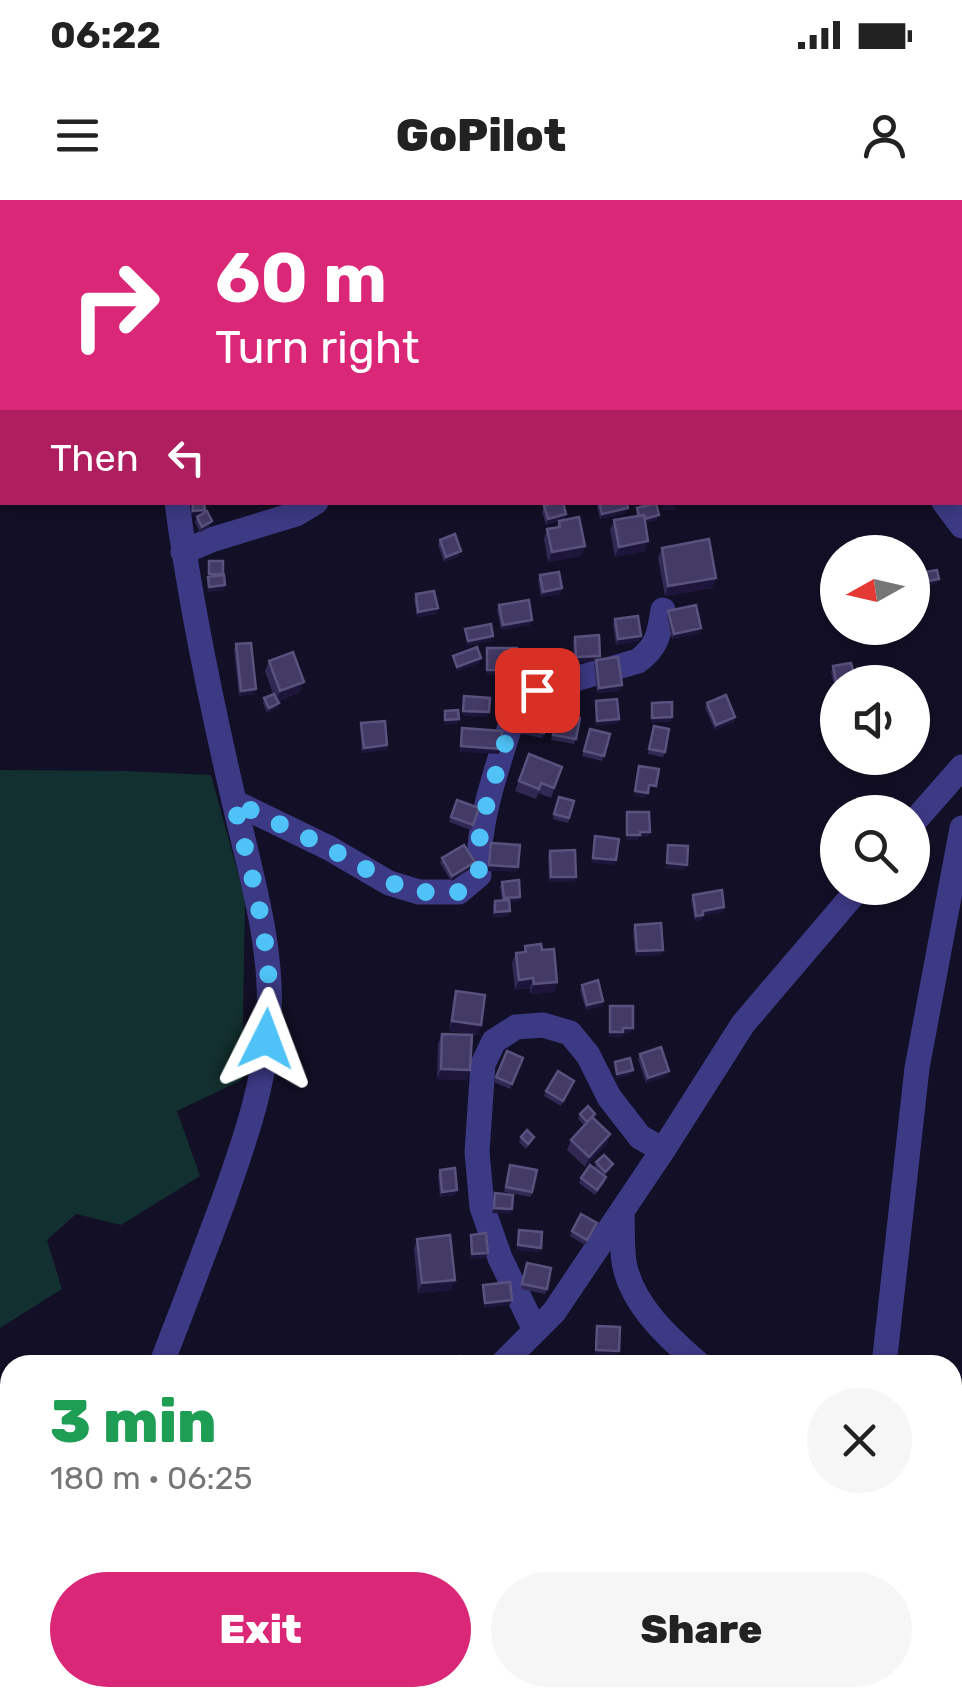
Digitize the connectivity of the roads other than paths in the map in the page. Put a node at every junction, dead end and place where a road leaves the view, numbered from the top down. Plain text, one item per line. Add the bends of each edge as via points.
1 (177, 505) edge
2 (311, 505) edge
3 (946, 505) edge
4 (962, 526) edge
5 (183, 552) junction
6 (663, 610) dead end
7 (962, 767) edge
8 (234, 802) junction
9 (930, 803) edge
10 (962, 828) edge
11 (844, 905) edge
12 (663, 1150) junction
13 (622, 1212) junction
14 (535, 1330) junction
15 (165, 1355) edge
16 (511, 1355) edge
17 (690, 1355) edge
18 (885, 1355) edge

1 - 5 street
2 - 5 street
3 - 4 street
5 - 8 street
6 - 8 street via 658,638 638,661 537,690 515,710 486,807 479,875 459,892 419,892 389,882
7 - 9 street
8 - 15 street via 263,927 269,1019 243,1144
10 - 18 street via 917,1068
11 - 12 street via 743,1024
12 - 13 street
12 - 14 street via 640,1137 570,1033 516,1026 494,1041 482,1064 482,1206
13 - 14 street
13 - 17 street via 624,1266 637,1297
14 - 16 street

